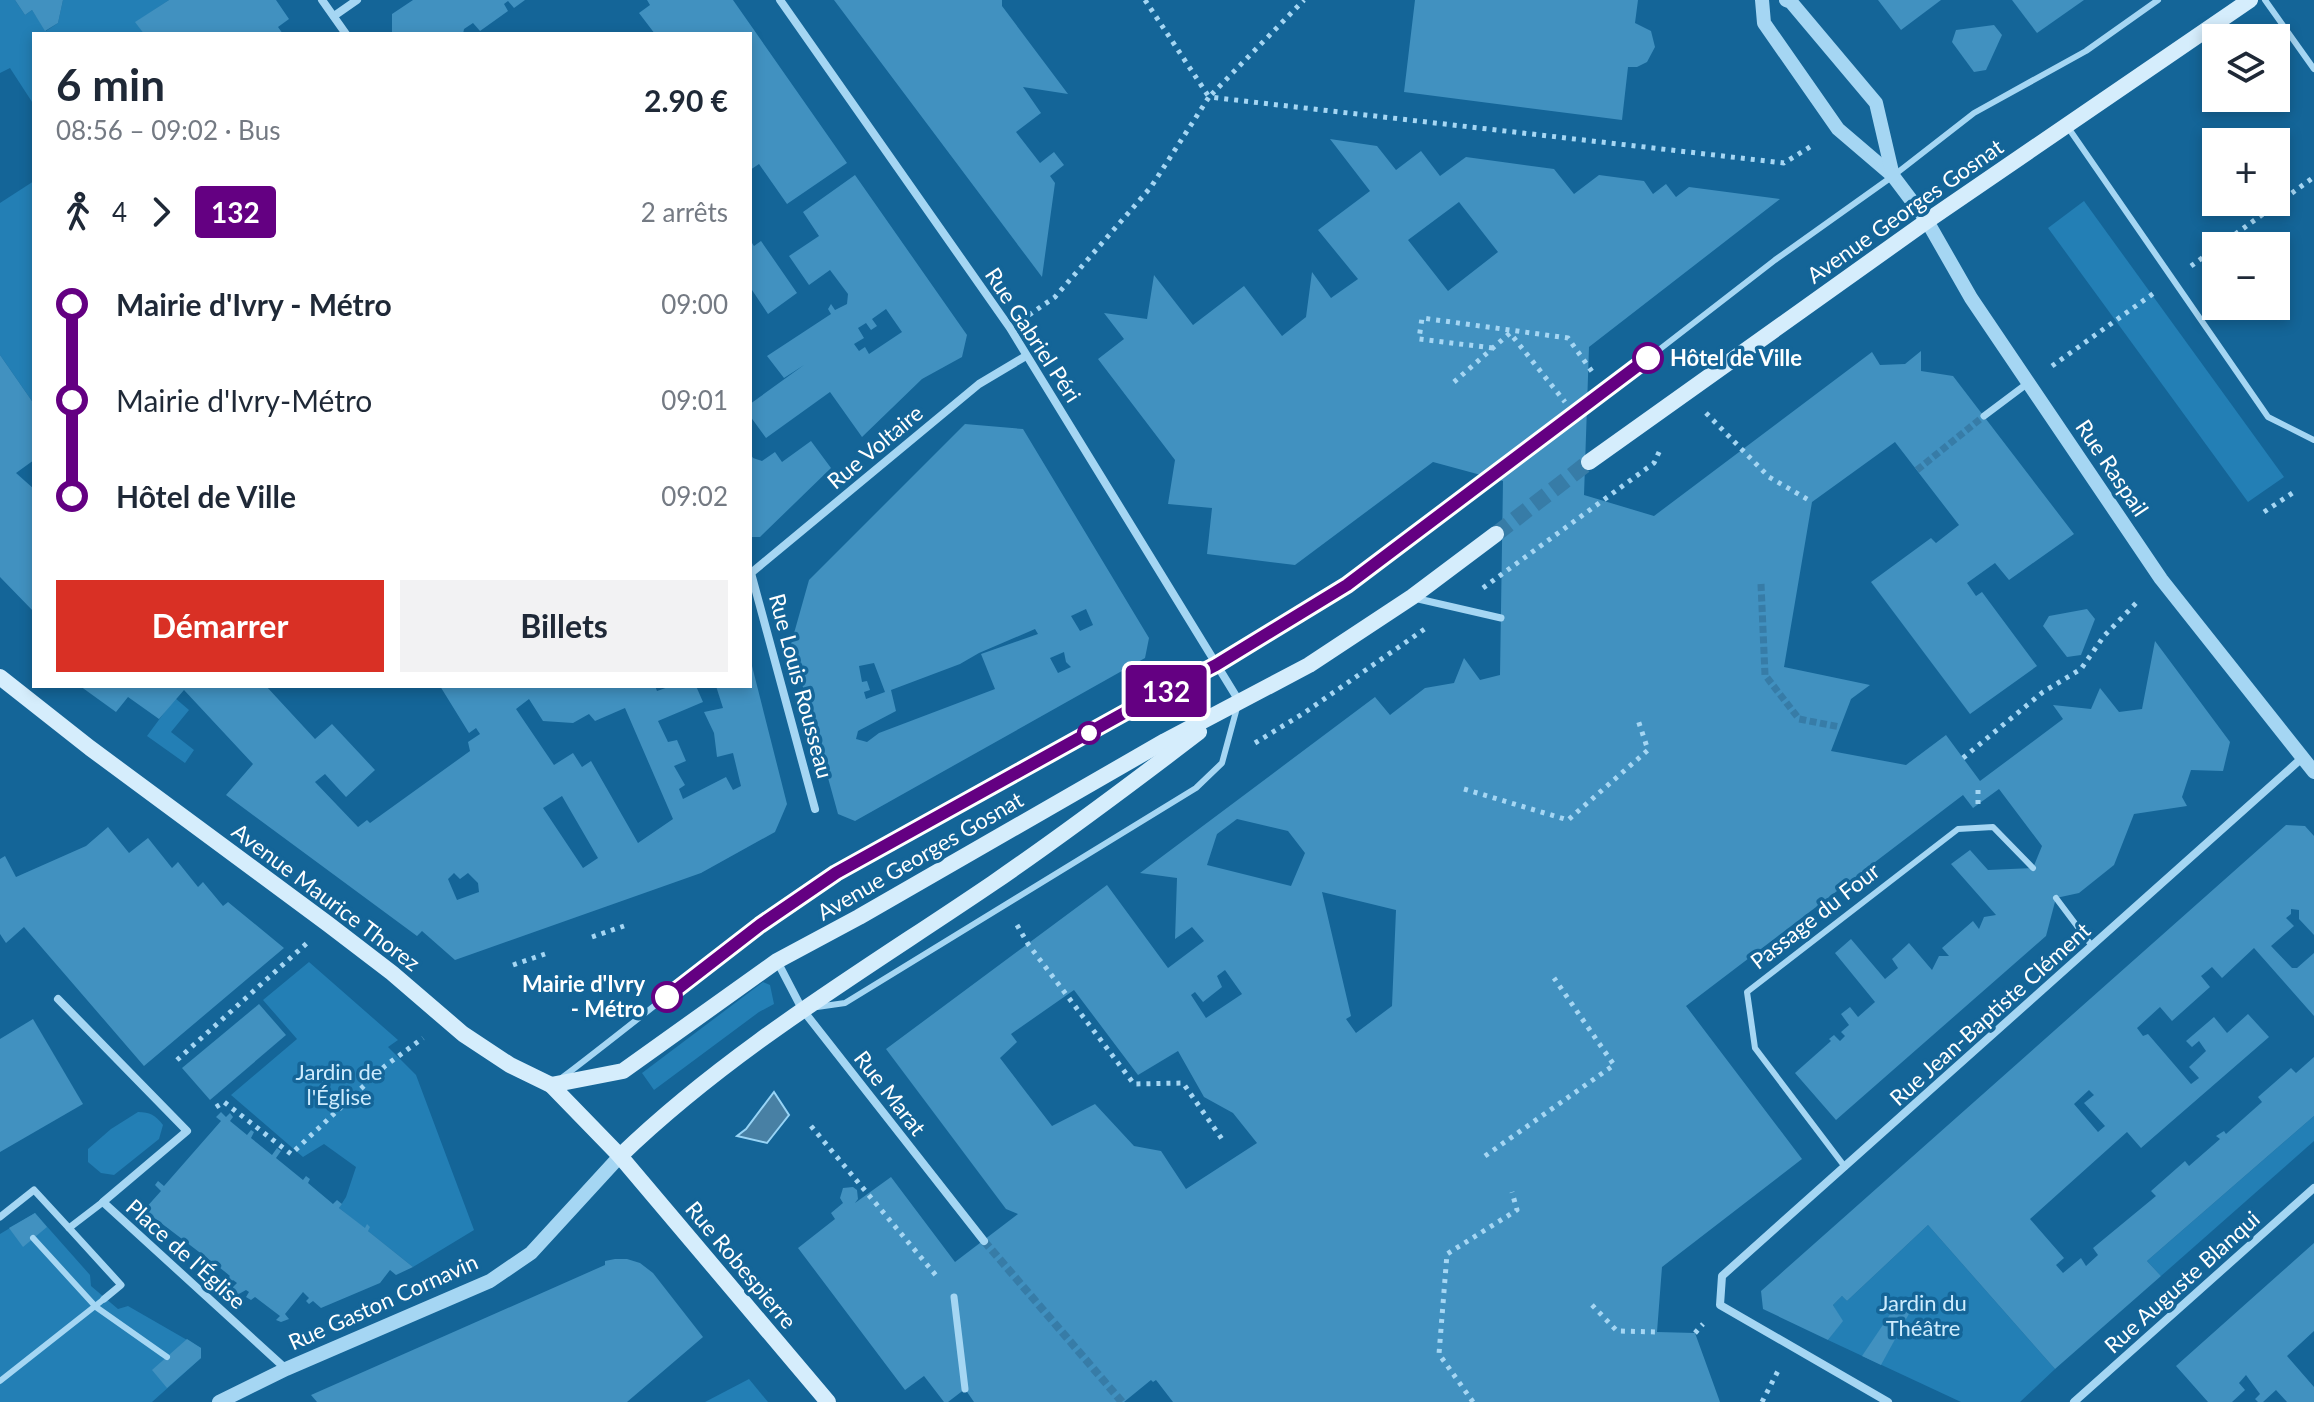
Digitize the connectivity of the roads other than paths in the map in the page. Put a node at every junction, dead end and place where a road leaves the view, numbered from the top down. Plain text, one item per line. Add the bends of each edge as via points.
1 (322, 0) edge
2 (357, 0) edge
3 (780, 0) edge
4 (1762, 0) edge
5 (1786, 0) edge
6 (2158, 0) edge
7 (2250, 0) edge
8 (2265, 0) edge
9 (334, 16) junction
10 (345, 32) edge
11 (2314, 69) edge
12 (2067, 126) junction
13 (1893, 176) junction
14 (1927, 221) junction
15 (1026, 356) junction
16 (2028, 383) junction
17 (1589, 404) dead end
18 (1984, 416) tunnel mouth
19 (2314, 440) edge
20 (1589, 462) tunnel mouth
21 (1485, 482) dead end
22 (1496, 534) tunnel mouth
23 (752, 571) edge
24 (752, 576) edge
25 (1412, 597) junction
26 (1501, 618) dead end
27 (1216, 665) junction
28 (0, 677) edge
29 (1239, 701) junction
30 (2302, 758) junction
31 (2314, 772) edge
32 (815, 809) dead end
33 (2033, 868) dead end
34 (2056, 898) dead end
35 (2092, 946) junction
36 (777, 961) junction
37 (58, 999) dead end
38 (802, 1009) junction
39 (551, 1085) junction
40 (620, 1156) junction
41 (1845, 1167) junction
42 (2314, 1188) edge
43 (103, 1202) junction
44 (0, 1217) edge
45 (69, 1228) junction
46 (33, 1238) dead end
47 (984, 1241) tunnel mouth
48 (954, 1297) road end
49 (104, 1299) joint
50 (96, 1307) junction
51 (167, 1357) dead end
52 (286, 1369) junction
53 (0, 1381) edge
54 (965, 1389) dead end
55 (219, 1402) edge
56 (828, 1402) edge
57 (1888, 1402) edge
58 (2074, 1402) edge

1 - 9 street
2 - 9 street
3 - 15 street, Rue Gabriel Péri
4 - 13 street via 1764,23 1838,129
5 - 13 street via 1876,103
6 - 13 lane, Avenue Georges Gosnat via 2086,51 1974,113
7 - 12 main road, Avenue Georges Gosnat
8 - 11 lane
9 - 10 street
12 - 14 main road, Avenue Georges Gosnat
12 - 19 lane via 2268,417
13 - 14 street, Rue Raspail
13 - 17 lane, Avenue Georges Gosnat
14 - 16 street, Rue Raspail
14 - 20 main road, Avenue Georges Gosnat
15 - 23 street, Rue Voltaire via 979,384
15 - 27 street, Rue Gabriel Péri
16 - 18 street
16 - 30 street, Rue Raspail via 2161,579
21 - 27 lane, Avenue Georges Gosnat via 1347,585
22 - 25 main road, Avenue Georges Gosnat
24 - 32 street, Rue Louis Rousseau
25 - 26 street
25 - 29 main road, Avenue Georges Gosnat via 1309,665
27 - 29 street, Rue Gabriel Péri
27 - 39 lane, Avenue Georges Gosnat via 836,873
28 - 39 main road, Avenue Maurice Thorez via 392,973 463,1034
29 - 36 main road, Avenue Georges Gosnat
29 - 38 main road, Avenue Georges Gosnat via 994,882
29 - 38 lane, Avenue Georges Gosnat via 1222,763 1196,788 845,1003
30 - 31 street, Rue Raspail
30 - 35 street, Rue Jean-Baptiste Clément
33 - 41 lane, Passage du Four via 1993,827 1958,829 1747,992 1755,1048
34 - 35 lane
35 - 41 street, Rue Jean-Baptiste Clément
36 - 38 street, Rue Marat
36 - 39 main road, Avenue Georges Gosnat via 623,1071
37 - 43 street, Place de l'Église via 187,1131
38 - 40 main road, Avenue Georges Gosnat via 662,1116
38 - 47 street, Rue Marat
39 - 40 main road, Avenue Maurice Thorez
40 - 52 street, Rue Gaston Cornavin via 531,1253 490,1281
40 - 56 main road, Rue Robespierre
41 - 57 street, Rue Jean-Baptiste Clément via 1722,1276 1720,1305
42 - 58 street, Rue Auguste Blanqui
43 - 45 street
43 - 52 street, Place de l'Église
44 - 45 street via 34,1190
45 - 49 street via 121,1285
46 - 50 lane
48 - 54 street
49 - 50 lane
50 - 51 lane
50 - 53 lane
52 - 55 street, Rue Gaston Cornavin

